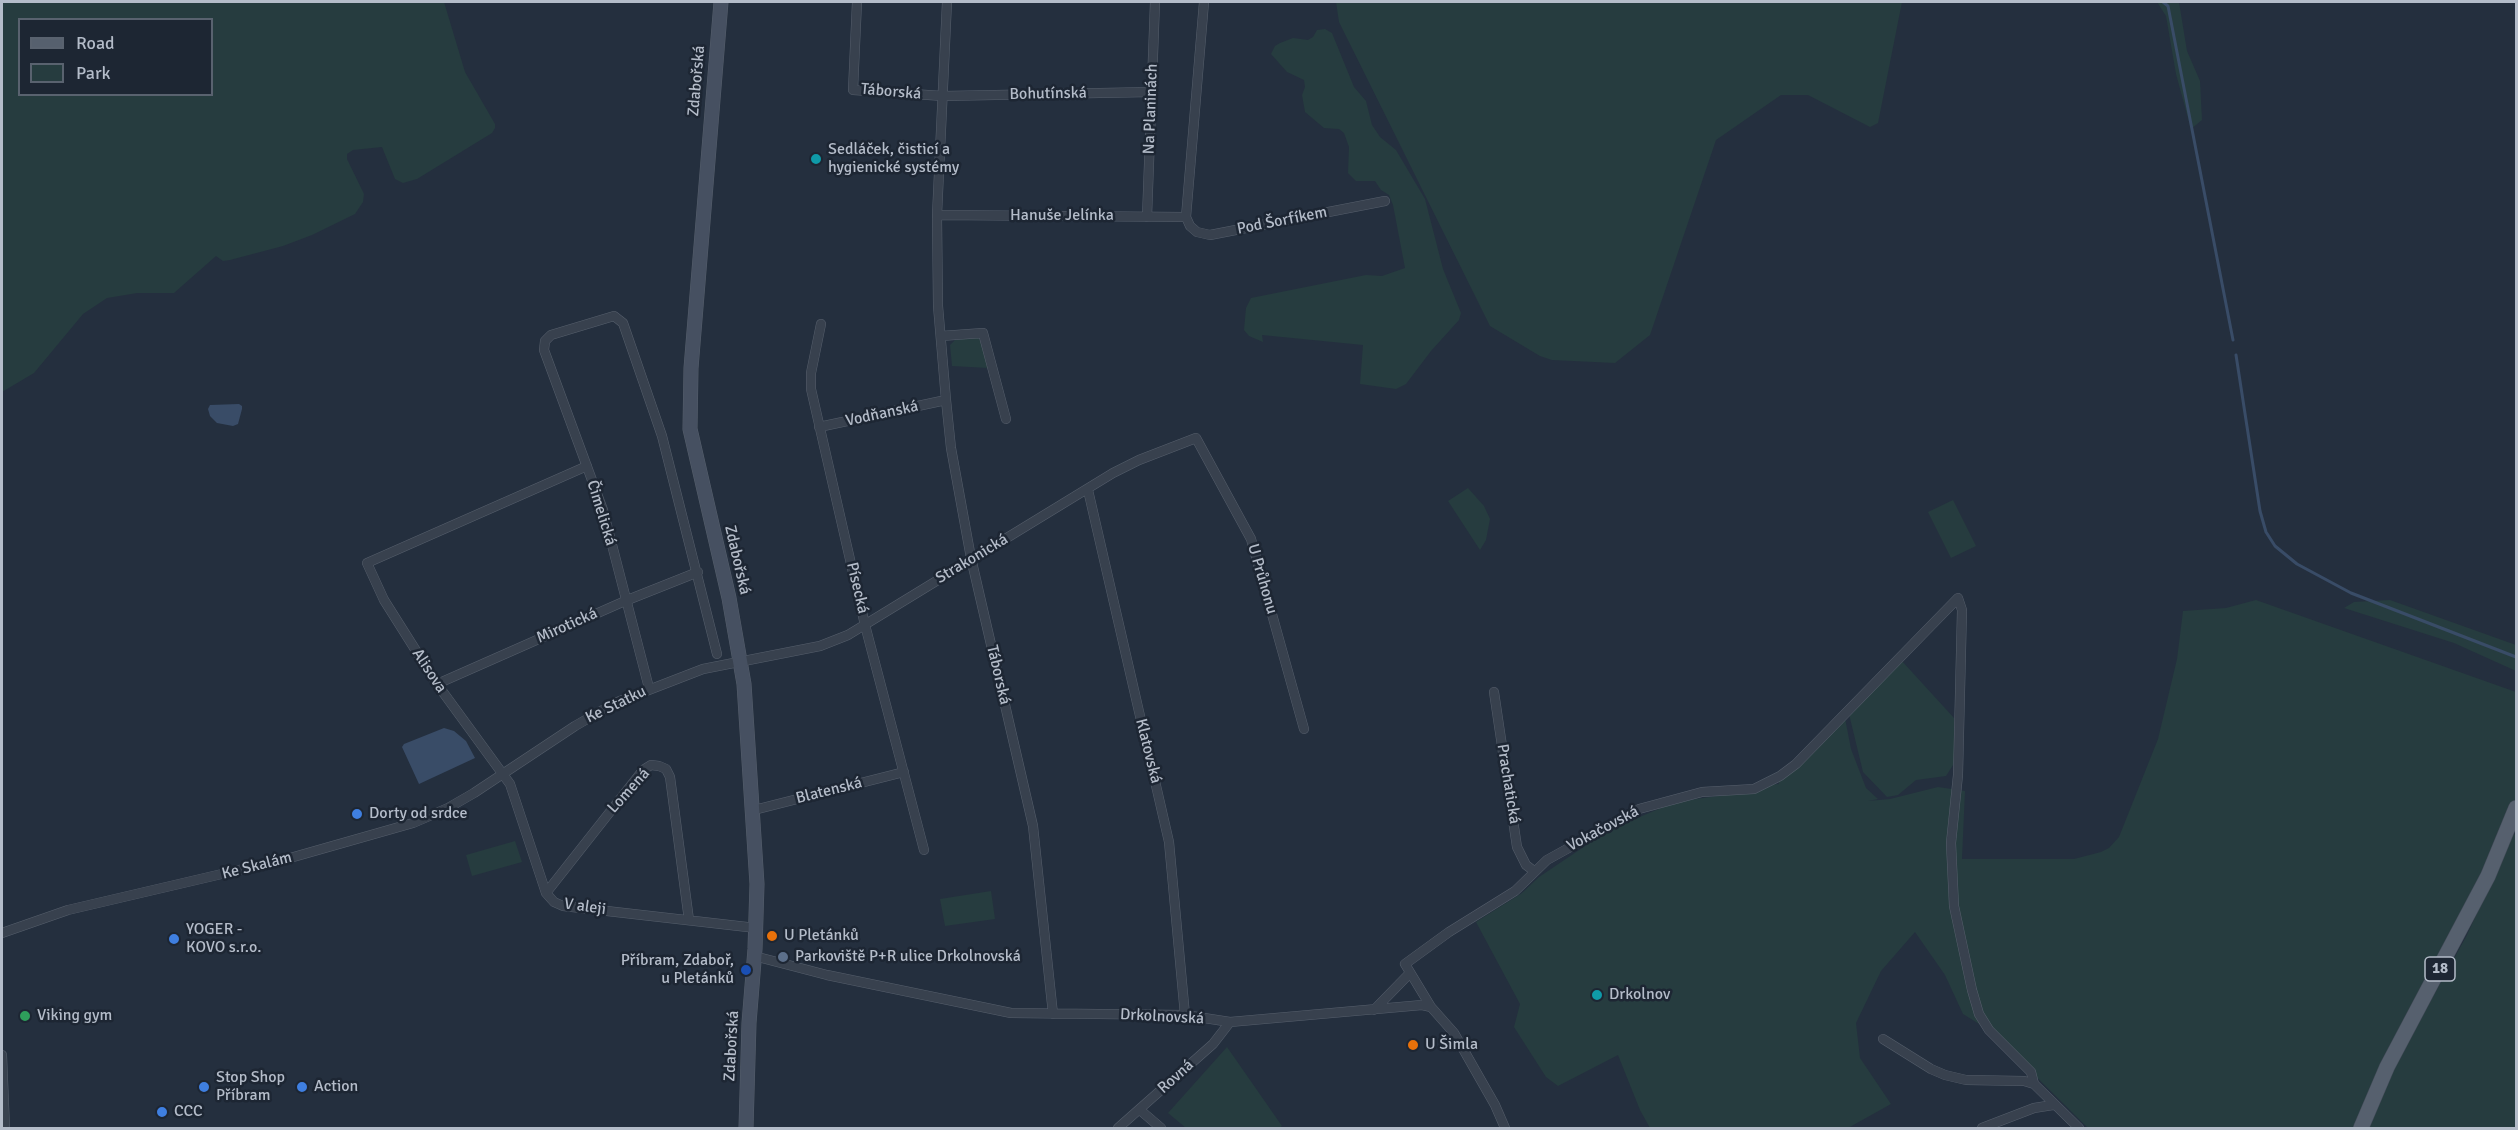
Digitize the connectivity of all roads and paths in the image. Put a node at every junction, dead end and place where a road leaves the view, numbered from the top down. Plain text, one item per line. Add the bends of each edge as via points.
1 (721, 2) edge
2 (857, 2) edge
3 (947, 2) edge
4 (1155, 2) edge
5 (1204, 2) edge
6 (1152, 92) junction
7 (943, 96) junction
8 (1385, 201) dead end
9 (937, 215) junction
10 (1147, 217) junction
11 (1186, 217) junction
12 (821, 324) dead end
13 (941, 336) junction
14 (946, 400) junction
15 (1006, 419) dead end
16 (819, 427) junction
17 (1196, 438) joint
18 (587, 466) junction
19 (1088, 490) junction
20 (971, 558) junction
21 (698, 572) junction
22 (625, 601) junction
23 (865, 625) junction
24 (717, 654) dead end
25 (741, 663) junction
26 (437, 684) junction
27 (649, 688) junction
28 (1494, 692) dead end
29 (1304, 729) dead end
30 (904, 772) junction
31 (502, 773) junction
32 (2517, 808) edge
33 (754, 810) junction
34 (2514, 825) edge
35 (924, 850) dead end
36 (1534, 871) junction
37 (546, 893) junction
38 (688, 920) junction
39 (756, 928) junction
40 (2, 933) edge
41 (754, 956) junction
42 (1410, 973) junction
43 (1431, 1007) junction
44 (1374, 1010) junction
45 (1053, 1014) junction
46 (1185, 1015) junction
47 (1230, 1022) junction
48 (1883, 1039) dead end
49 (2, 1055) edge
50 (2034, 1084) junction
51 (2053, 1105) junction
52 (1140, 1110) junction
53 (5, 1128) edge
54 (746, 1128) edge
55 (1118, 1128) edge
56 (1161, 1128) edge
57 (1505, 1128) edge
58 (1982, 1128) edge
59 (2079, 1128) edge
60 (2361, 1128) edge

1 - 25 street, Zdabořská via 692,357 690,429
2 - 7 street, Táborská via 853,90
3 - 7 street, Táborská
4 - 6 street, Na Planinách
5 - 11 street
6 - 7 street, Bohutínská
6 - 10 street, Na Planinách
7 - 9 street, Táborská
8 - 11 street, Pod Šorfíkem via 1210,235 1197,232
9 - 10 street, Hanuše Jelínka
9 - 13 street, Táborská
10 - 11 street, Hanuše Jelínka
12 - 16 street, Písecká via 811,373
13 - 14 street, Táborská
13 - 15 street via 983,333
14 - 16 street, Vodňanská
14 - 20 street, Táborská
16 - 23 street, Písecká
17 - 19 street, Strakonická via 1139,460
17 - 29 street, U Průhonu via 1251,539
18 - 21 street, Čimelická via 544,350 545,341 551,335 614,316 623,323 662,435
18 - 22 street, Čimelická via 603,510
18 - 26 street, Alisova via 367,563 384,600
19 - 20 street, Strakonická
19 - 46 street, Klatovská via 1169,842
20 - 23 street, Strakonická
20 - 45 street, Táborská via 1033,826
21 - 22 street, Mirotická
21 - 24 street
22 - 26 street, Mirotická
22 - 27 street, Čimelická
23 - 25 street, Strakonická via 820,646
23 - 30 street, Písecká
25 - 27 street, Ke Statku via 703,669
25 - 33 street, Zdabořská
26 - 31 street, Alisova
27 - 31 street, Ke Statku via 605,709
28 - 36 street, Prachatická via 1517,847 1526,865
30 - 33 street, Blatenská
30 - 35 street, Písecká
31 - 37 street, V aleji via 510,784
31 - 40 street, Ke Skalám via 448,808 405,825 193,882 68,910
32 - 34 main road, 18
33 - 39 street, Zdabořská
34 - 60 main road, 18 via 2387,1067
36 - 42 street, Vokačovská via 1515,891 1405,964
36 - 50 street, Vokačovská via 1639,809 1702,792 1766,785 1796,764 1958,598 1962,610 1958,774 1951,843 1954,906 1979,1014 1989,1030 2031,1072
37 - 38 street, V aleji via 563,906
37 - 38 street, Lomená via 643,770 659,766 670,777
38 - 39 street, V aleji
39 - 41 street, Zdabořská
41 - 45 street, Drkolnovská via 1011,1013
41 - 54 street, Zdabořská
42 - 43 street
42 - 44 street
43 - 44 street, Drkolnovská
43 - 57 street via 1446,1021
44 - 47 street, Drkolnovská
45 - 46 street, Drkolnovská
46 - 47 street, Drkolnovská
47 - 52 street, Rovná via 1213,1044
48 - 50 street via 1945,1075
49 - 53 street
50 - 51 street
51 - 58 street via 2034,1108
51 - 59 street
52 - 55 street, Rovná
52 - 56 street

